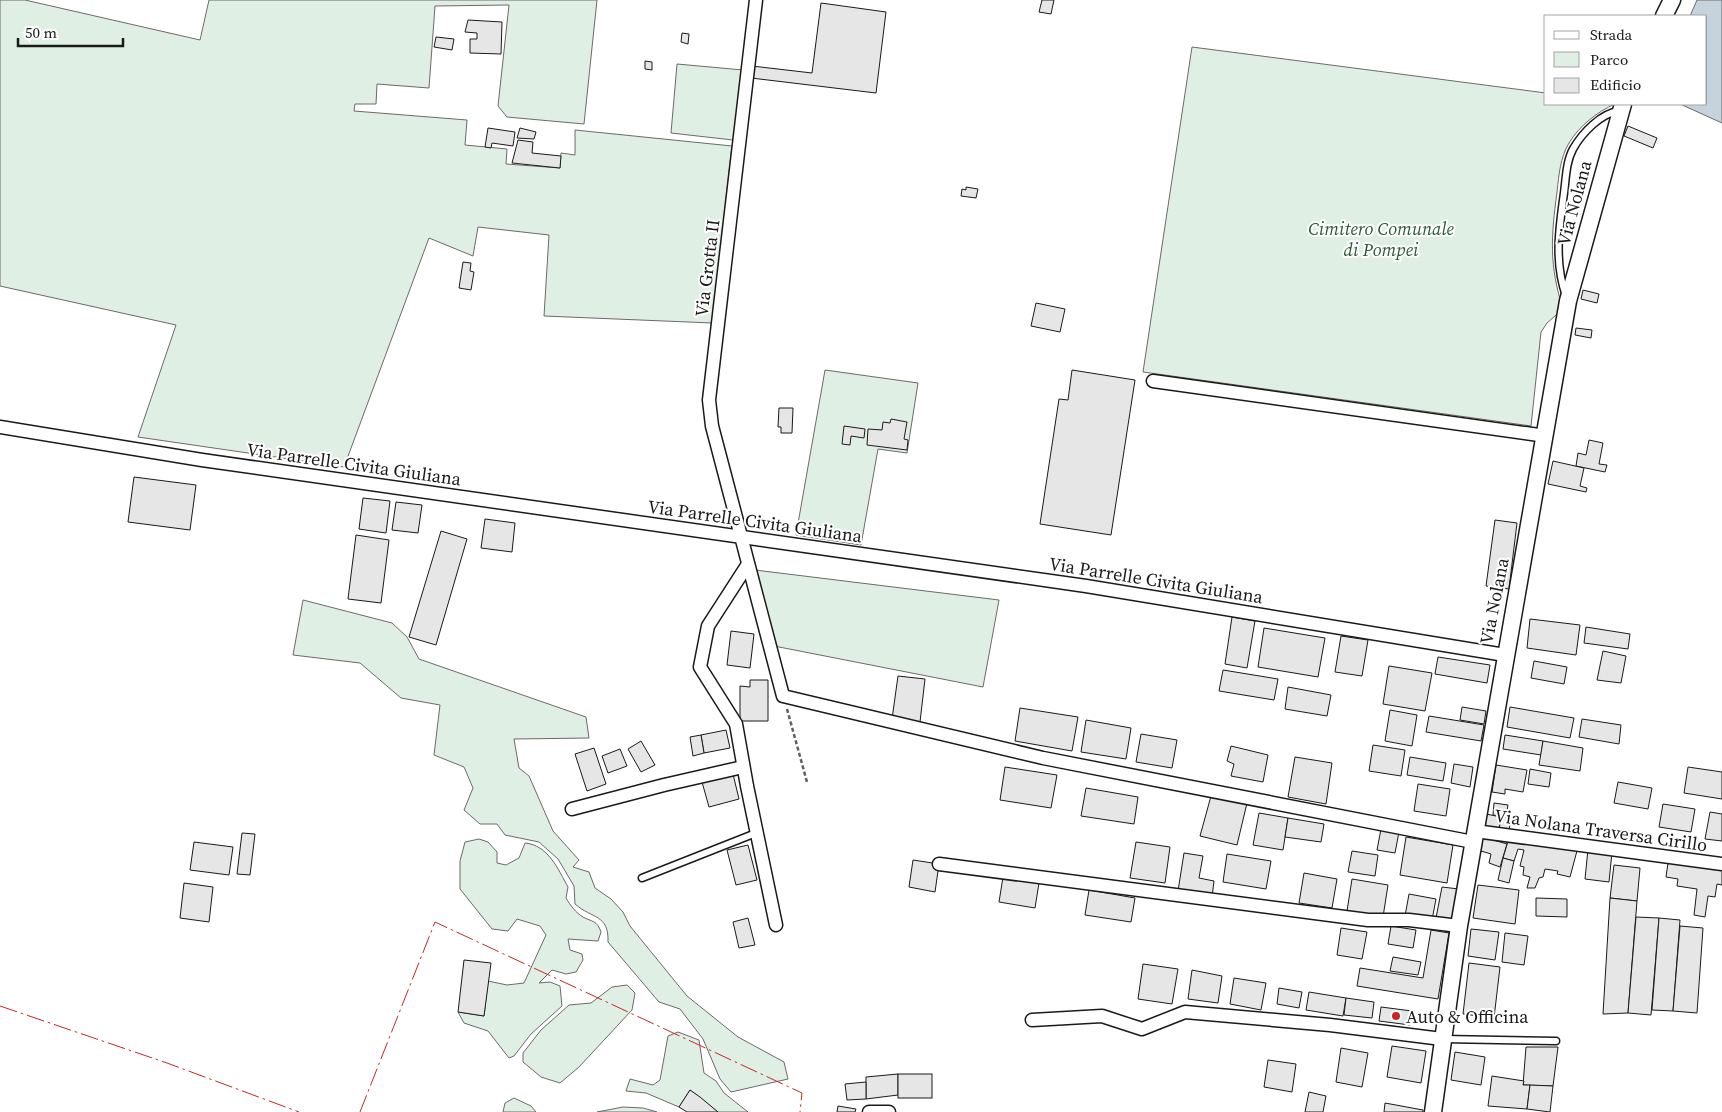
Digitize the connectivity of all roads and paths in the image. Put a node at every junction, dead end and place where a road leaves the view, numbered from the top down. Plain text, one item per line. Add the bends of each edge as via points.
1 (756, 0) edge
2 (1672, 0) edge
3 (1664, 15) edge
4 (1621, 108) edge
5 (1568, 301) junction
6 (1153, 381) dead end
7 (0, 427) edge
8 (1546, 436) junction
9 (741, 537) junction
10 (748, 564) junction
11 (1505, 655) junction
12 (783, 696) junction
13 (743, 767) junction
14 (806, 782) dead end
15 (572, 809) dead end
16 (756, 833) junction
17 (1474, 836) junction
18 (939, 864) dead end
19 (1722, 864) edge
20 (642, 878) dead end
21 (776, 925) dead end
22 (1459, 926) junction
23 (1032, 1020) dead end
24 (1442, 1039) junction
25 (1556, 1041) dead end
26 (869, 1112) edge
27 (889, 1112) edge
28 (1433, 1112) edge

1 - 9 street, Via Grotta II via 709,400 712,426
2 - 3 street
4 - 5 street, Via Nolana
4 - 5 lane via 1591,126 1573,149 1568,164 1558,239 1560,272
5 - 8 street, Via Nolana
6 - 8 street
7 - 9 street, Via Parrelle Civita Giuliana via 202,460
8 - 11 street, Via Nolana
9 - 10 street, Via Grotta II
9 - 11 street, Via Parrelle Civita Giuliana via 1086,586
10 - 12 street, Via Grotta II
10 - 13 street via 708,626 700,667 736,724
11 - 17 street, Via Nolana
12 - 14 path
12 - 17 street, Via Nolana Traversa Cirillo via 1043,758
13 - 15 street
13 - 16 street
16 - 20 lane
16 - 21 street
17 - 19 street, Via Nolana Traversa Cirillo
17 - 22 street, Via Nolana
18 - 22 street via 1358,919 1409,920
22 - 24 street, Via Nolana
23 - 24 street via 1102,1016 1142,1029 1185,1012
24 - 25 lane
24 - 28 street, Via Nolana
26 - 27 street

